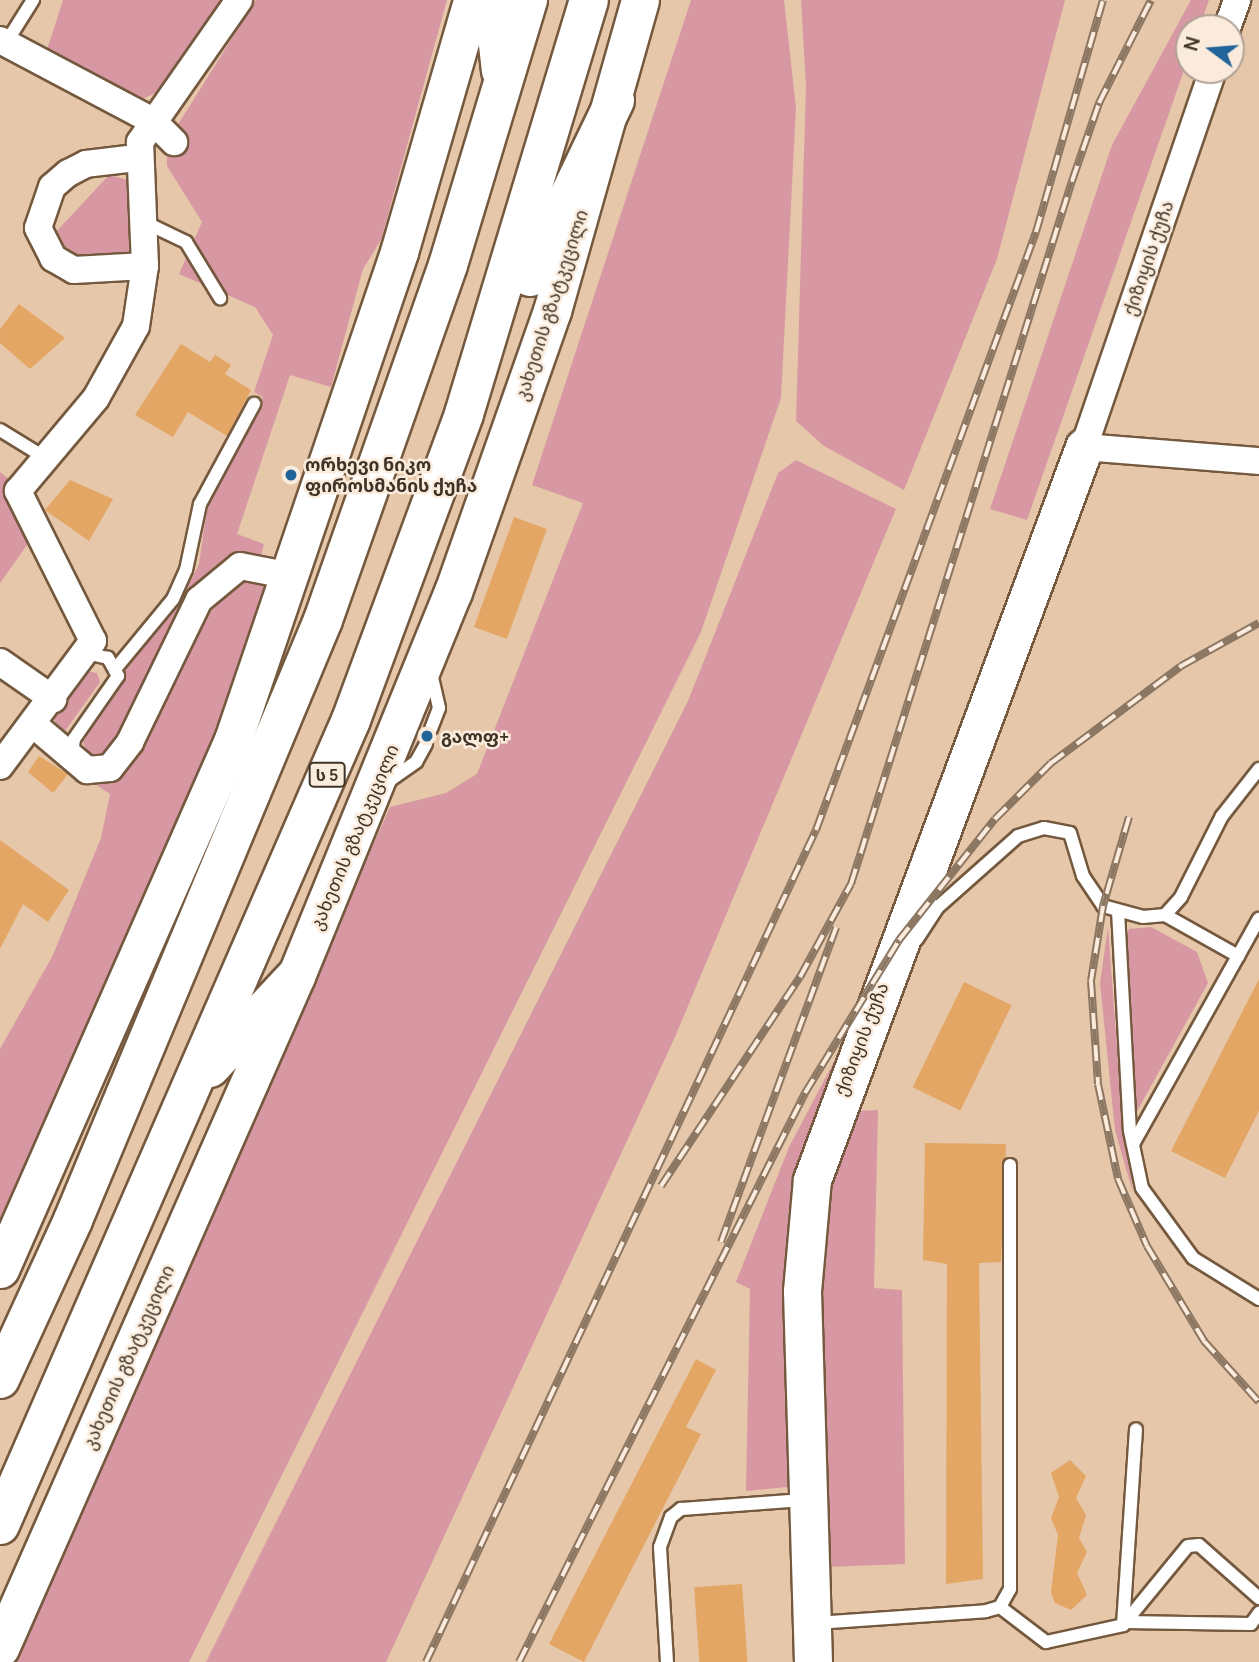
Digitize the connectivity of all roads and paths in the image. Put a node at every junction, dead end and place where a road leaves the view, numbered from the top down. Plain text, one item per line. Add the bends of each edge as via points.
1 (33, 0) edge
2 (239, 0) edge
3 (472, 0) edge
4 (493, 0) edge
5 (528, 0) edge
6 (590, 0) edge
7 (640, 0) edge
8 (663, 0) edge
9 (3, 41) edge
10 (1208, 84) edge
11 (618, 89) junction
12 (503, 90) junction
13 (153, 121) junction
14 (174, 142) dead end
15 (136, 158) junction
16 (142, 221) junction
17 (145, 266) junction
18 (220, 298) dead end
19 (254, 404) dead end
20 (464, 414) junction
21 (0, 430) edge
22 (1084, 447) junction
23 (44, 457) junction
24 (1259, 461) edge
25 (286, 575) junction
26 (87, 653) junction
27 (427, 658) junction
28 (0, 662) edge
29 (116, 668) junction
30 (53, 699) junction
31 (34, 725) junction
32 (431, 729) dead end
33 (426, 744) dead end
34 (74, 762) junction
35 (0, 766) edge
36 (1258, 770) edge
37 (374, 791) junction
38 (1118, 911) junction
39 (1165, 915) junction
40 (1259, 919) edge
41 (1238, 956) junction
42 (296, 976) junction
43 (877, 997) junction
44 (195, 1084) junction
45 (1133, 1144) junction
46 (1010, 1165) dead end
47 (0, 1269) edge
48 (1259, 1299) edge
49 (0, 1379) edge
50 (1136, 1429) dead end
51 (808, 1500) junction
52 (0, 1525) edge
53 (1259, 1598) edge
54 (1000, 1606) junction
55 (1259, 1613) edge
56 (812, 1623) junction
57 (1124, 1624) junction
58 (0, 1648) edge
59 (667, 1662) edge
60 (813, 1662) edge

1 - 9 lane
2 - 13 street
3 - 25 street via 395,264
4 - 12 highway
5 - 12 highway
6 - 20 highway, ს 5
7 - 11 street, კახეთის გზატკეცილი
8 - 11 street
9 - 13 street
10 - 22 street, ქიზიყის ქუჩა
11 - 20 highway
11 - 27 street, კახეთის გზატკეცილი via 552,311
12 - 49 highway via 323,620 73,1220
13 - 14 street
13 - 15 street
15 - 16 street
15 - 17 street via 86,163 68,173 52,187 38,228 53,258 74,270
16 - 17 street
16 - 18 lane via 186,242
17 - 23 street via 135,326 96,398
19 - 29 lane via 200,504 173,599
20 - 44 highway, ს 5 via 351,720
21 - 23 lane
22 - 24 street
22 - 43 street, ქიზიყის ქუჩა
23 - 26 street via 23,478 19,503 90,631
25 - 34 street via 250,564 223,574 199,600 122,756 100,772
25 - 47 street via 233,740
26 - 29 lane
26 - 30 street
27 - 32 lane via 439,708
27 - 37 street, კახეთის გზატკეცილი
28 - 30 street
29 - 34 lane via 113,687 74,739
30 - 31 street
31 - 34 street
31 - 35 street
33 - 37 lane via 416,762
36 - 39 lane via 1222,817 1181,897
37 - 42 street, კახეთის გზატკეცილი
38 - 39 lane
38 - 43 lane via 1094,898 1070,833 1044,828 1018,836 939,907
38 - 45 lane
39 - 41 lane
40 - 41 lane
41 - 45 lane
42 - 44 highway
42 - 58 street, კახეთის გზატკეცილი
43 - 51 street, ქიზიყის ქუჩა via 812,1180 803,1241
44 - 52 highway, ს 5
45 - 48 lane via 1142,1188 1193,1258
46 - 54 lane via 1010,1589
50 - 57 lane
51 - 56 street, ქიზიყის ქუჩა
51 - 59 lane via 681,1509 671,1517 660,1547
53 - 57 lane via 1199,1545 1188,1546
54 - 56 lane
54 - 57 lane via 1046,1642
55 - 57 lane via 1251,1624
56 - 60 street, ქიზიყის ქუჩა

